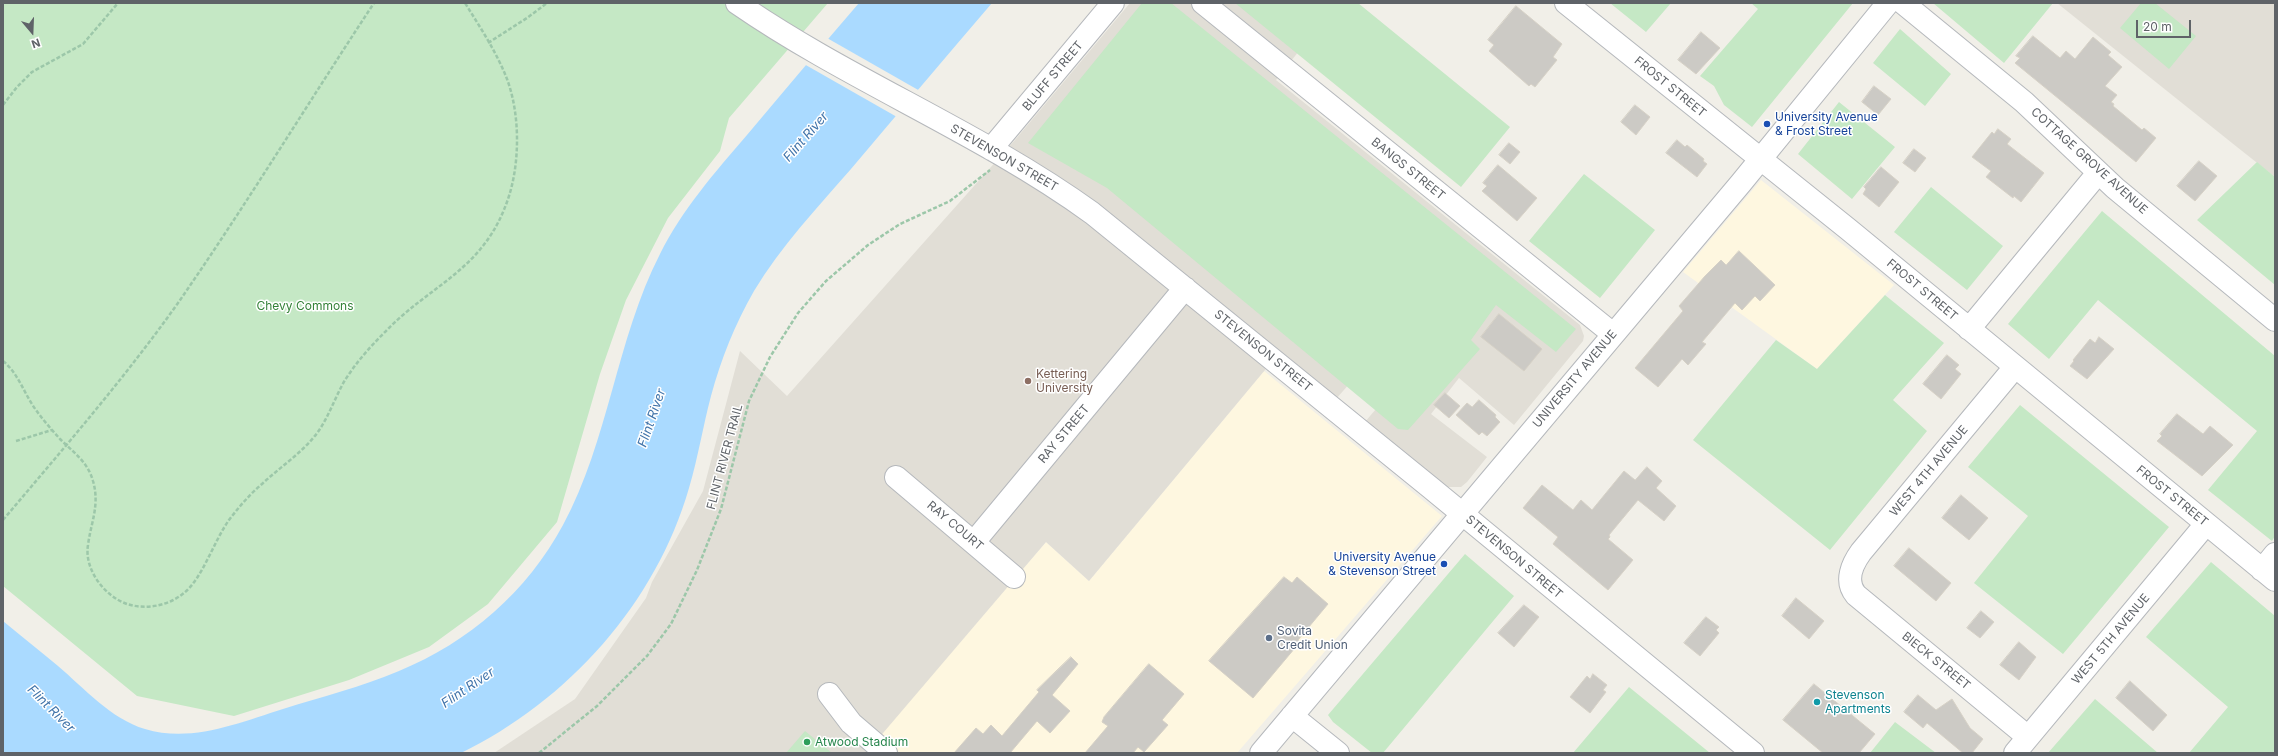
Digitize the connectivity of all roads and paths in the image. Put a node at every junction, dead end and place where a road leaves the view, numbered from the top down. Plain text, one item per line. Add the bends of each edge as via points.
1 (118, 3) edge
2 (374, 3) edge
3 (465, 3) edge
4 (547, 3) edge
5 (737, 3) edge
6 (1113, 3) edge
7 (1202, 3) edge
8 (1566, 3) edge
9 (1888, 3) edge
10 (1903, 3) edge
11 (488, 42) junction
12 (3, 105) edge
13 (992, 158) junction
14 (1760, 159) junction
15 (2098, 173) junction
16 (1185, 288) junction
17 (2275, 320) edge
18 (1969, 329) junction
19 (1614, 334) junction
20 (3, 361) edge
21 (2015, 367) junction
22 (52, 430) junction
23 (16, 441) dead end
24 (66, 445) junction
25 (896, 476) dead end
26 (1462, 514) junction
27 (3, 520) edge
28 (2206, 524) junction
29 (974, 542) junction
30 (2271, 568) edge
31 (1014, 577) dead end
32 (1851, 580) joint
33 (829, 694) dead end
34 (1292, 716) junction
35 (2022, 745) edge
36 (539, 753) edge
37 (886, 753) edge
38 (1261, 753) edge
39 (1338, 753) edge
40 (1752, 753) edge

1 - 12 path via 83,44 32,72
2 - 24 path via 274,160 177,304 116,386
3 - 11 path
4 - 11 path
5 - 13 street, STEVENSON STREET via 792,38 949,125
6 - 13 street, BLUFF STREET
7 - 19 street, BANGS STREET
8 - 14 street, FROST STREET
9 - 14 street, UNIVERSITY AVENUE
10 - 15 street, COTTAGE GROVE AVENUE via 2030,107
11 - 24 path via 509,84 514,103 516,129 513,181 496,227 460,271 406,312 366,352 345,380 327,418 316,434 242,504 222,531 186,592 164,604 139,606 119,600 98,581 90,563 88,548 97,508 93,482 81,459
13 - 16 street, STEVENSON STREET via 1070,197
13 - 36 path, FLINT RIVER TRAIL via 980,179 950,201 900,224 868,245 831,276 798,313 770,357 749,401 721,509 697,570 671,624 649,654 597,706
14 - 18 street, FROST STREET
14 - 19 street, UNIVERSITY AVENUE
15 - 17 street, COTTAGE GROVE AVENUE
15 - 18 street
16 - 26 street, STEVENSON STREET
16 - 29 street, RAY STREET
18 - 21 street, FROST STREET
19 - 26 street, UNIVERSITY AVENUE
20 - 22 path via 15,373 31,403
21 - 28 street, FROST STREET
21 - 32 street, WEST 4TH AVENUE via 1862,552 1852,566
22 - 23 path
22 - 24 path
24 - 27 path
25 - 29 street, RAY COURT
26 - 34 street, UNIVERSITY AVENUE
26 - 40 street, STEVENSON STREET
28 - 30 street, FROST STREET
28 - 35 street, WEST 5TH AVENUE
29 - 31 street, RAY COURT
32 - 35 street, BIECK STREET via 1852,590 1859,598
33 - 37 street via 851,723
34 - 38 street, UNIVERSITY AVENUE
34 - 39 street

